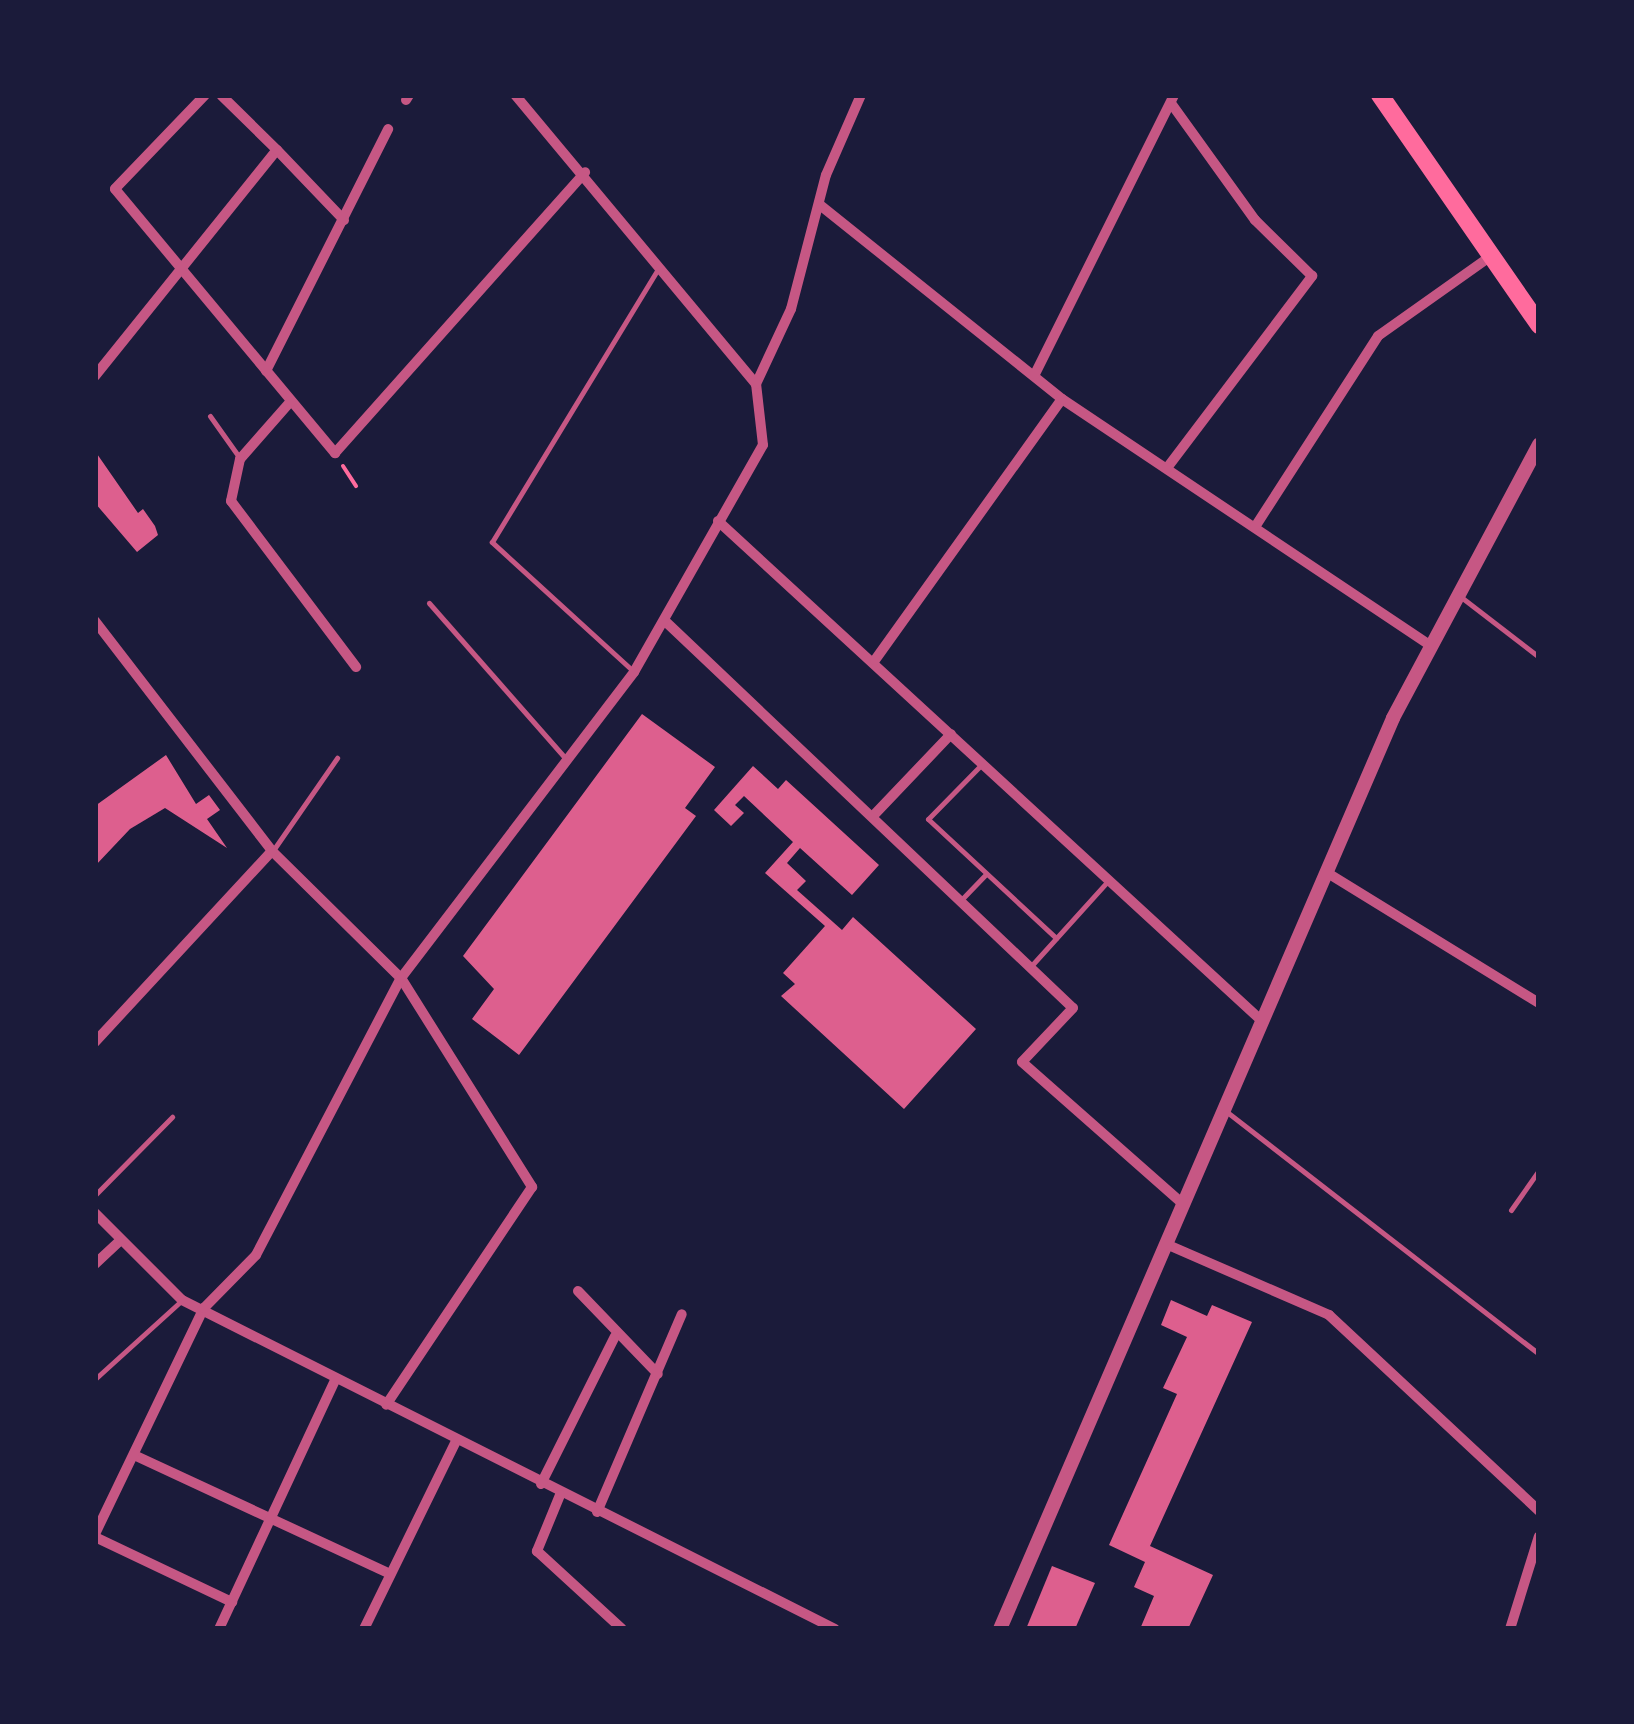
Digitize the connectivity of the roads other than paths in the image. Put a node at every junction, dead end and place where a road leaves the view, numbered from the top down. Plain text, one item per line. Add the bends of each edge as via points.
1 (205, 95) edge
2 (221, 95) edge
3 (515, 95) edge
4 (861, 95) edge
5 (1380, 95) edge
6 (1172, 99) edge
7 (388, 128) dead end
8 (278, 150) junction
9 (585, 172) junction
10 (820, 204) junction
11 (344, 220) junction
12 (1491, 256) junction
13 (659, 266) junction
14 (186, 268) junction
15 (1539, 325) edge
16 (266, 371) junction
17 (1035, 374) junction
18 (95, 376) edge
19 (756, 384) junction
20 (1062, 399) junction
21 (291, 401) junction
22 (210, 416) dead end
23 (1539, 444) edge
24 (240, 460) junction
25 (1167, 468) junction
26 (718, 520) junction
27 (1254, 528) junction
28 (1455, 592) junction
29 (429, 603) dead end
30 (665, 620) junction
31 (95, 621) edge
32 (1428, 644) junction
33 (1539, 656) edge
34 (874, 660) junction
35 (356, 667) dead end
36 (634, 672) junction
37 (951, 734) junction
38 (337, 758) dead end
39 (570, 763) junction
40 (983, 763) junction
41 (874, 816) junction
42 (272, 851) junction
43 (1326, 872) junction
44 (986, 874) junction
45 (1108, 880) junction
46 (962, 898) junction
47 (1056, 938) junction
48 (1032, 965) junction
49 (401, 978) junction
50 (1539, 1003) edge
51 (1262, 1021) junction
52 (95, 1042) edge
53 (1224, 1110) junction
54 (172, 1118) dead end
55 (1539, 1170) edge
56 (95, 1195) edge
57 (1183, 1204) junction
58 (1510, 1210) dead end
59 (95, 1214) edge
60 (121, 1240) junction
61 (1166, 1244) junction
62 (95, 1264) edge
63 (578, 1291) dead end
64 (182, 1300) junction
65 (204, 1308) junction
66 (682, 1314) dead end
67 (615, 1336) junction
68 (1539, 1354) edge
69 (658, 1374) junction
70 (95, 1379) edge
71 (335, 1380) junction
72 (386, 1406) junction
73 (456, 1442) junction
74 (134, 1455) junction
75 (540, 1484) junction
76 (560, 1495) junction
77 (596, 1512) junction
78 (1539, 1512) edge
79 (271, 1518) junction
80 (95, 1536) edge
81 (1539, 1536) edge
82 (390, 1574) junction
83 (232, 1602) junction
84 (607, 1616) junction
85 (219, 1629) edge
86 (364, 1629) edge
87 (600, 1629) edge
88 (622, 1629) edge
89 (834, 1629) edge
90 (1000, 1629) edge
91 (1510, 1629) edge

1 - 14 street via 115,189
2 - 8 street
3 - 9 street
4 - 10 street
5 - 12 main road
6 - 17 street
6 - 25 street via 1255,220 1312,276
7 - 11 street
8 - 11 street
8 - 14 street
9 - 13 street
9 - 21 street via 335,453
10 - 17 street
10 - 19 street via 791,309
11 - 16 street
12 - 15 main road
12 - 27 street via 1378,336
13 - 19 street
13 - 36 lane via 492,542
14 - 16 street
14 - 18 street
16 - 21 street
17 - 20 street
19 - 26 street via 763,445
20 - 25 street
20 - 34 street
21 - 24 street
22 - 24 lane
23 - 28 street
24 - 35 street via 231,501
25 - 27 street
26 - 30 street
26 - 34 street
27 - 32 street
28 - 32 street
28 - 33 lane
29 - 39 lane
30 - 36 street
30 - 41 street
31 - 42 street
32 - 43 street
34 - 37 street
36 - 39 street
37 - 40 street
37 - 41 street
38 - 42 lane
39 - 49 street
40 - 44 lane via 928,819
40 - 45 street
41 - 46 street
42 - 49 street
42 - 52 street
43 - 50 street
43 - 51 street
44 - 46 lane
44 - 47 lane
45 - 47 lane
45 - 51 street
46 - 48 street
47 - 48 lane
48 - 57 street via 1073,1008 1022,1062
49 - 65 street via 256,1255
49 - 72 street via 532,1186
51 - 53 street
53 - 57 street
53 - 68 lane
54 - 56 lane
55 - 58 lane
57 - 61 street
59 - 60 street
60 - 62 street
60 - 64 street
61 - 78 street via 1328,1316
61 - 90 street
63 - 67 street
64 - 65 street
64 - 70 lane
65 - 71 street
65 - 74 street
66 - 69 street
67 - 69 street
67 - 75 street
69 - 77 street
71 - 72 street
71 - 79 street
72 - 73 street
73 - 75 street
73 - 82 street
74 - 79 street
74 - 80 street
75 - 76 street
76 - 77 street
76 - 84 street via 536,1551
77 - 89 street
79 - 82 street
79 - 83 street
80 - 83 street
81 - 91 street
82 - 86 street
83 - 85 street
84 - 87 street
84 - 88 street

